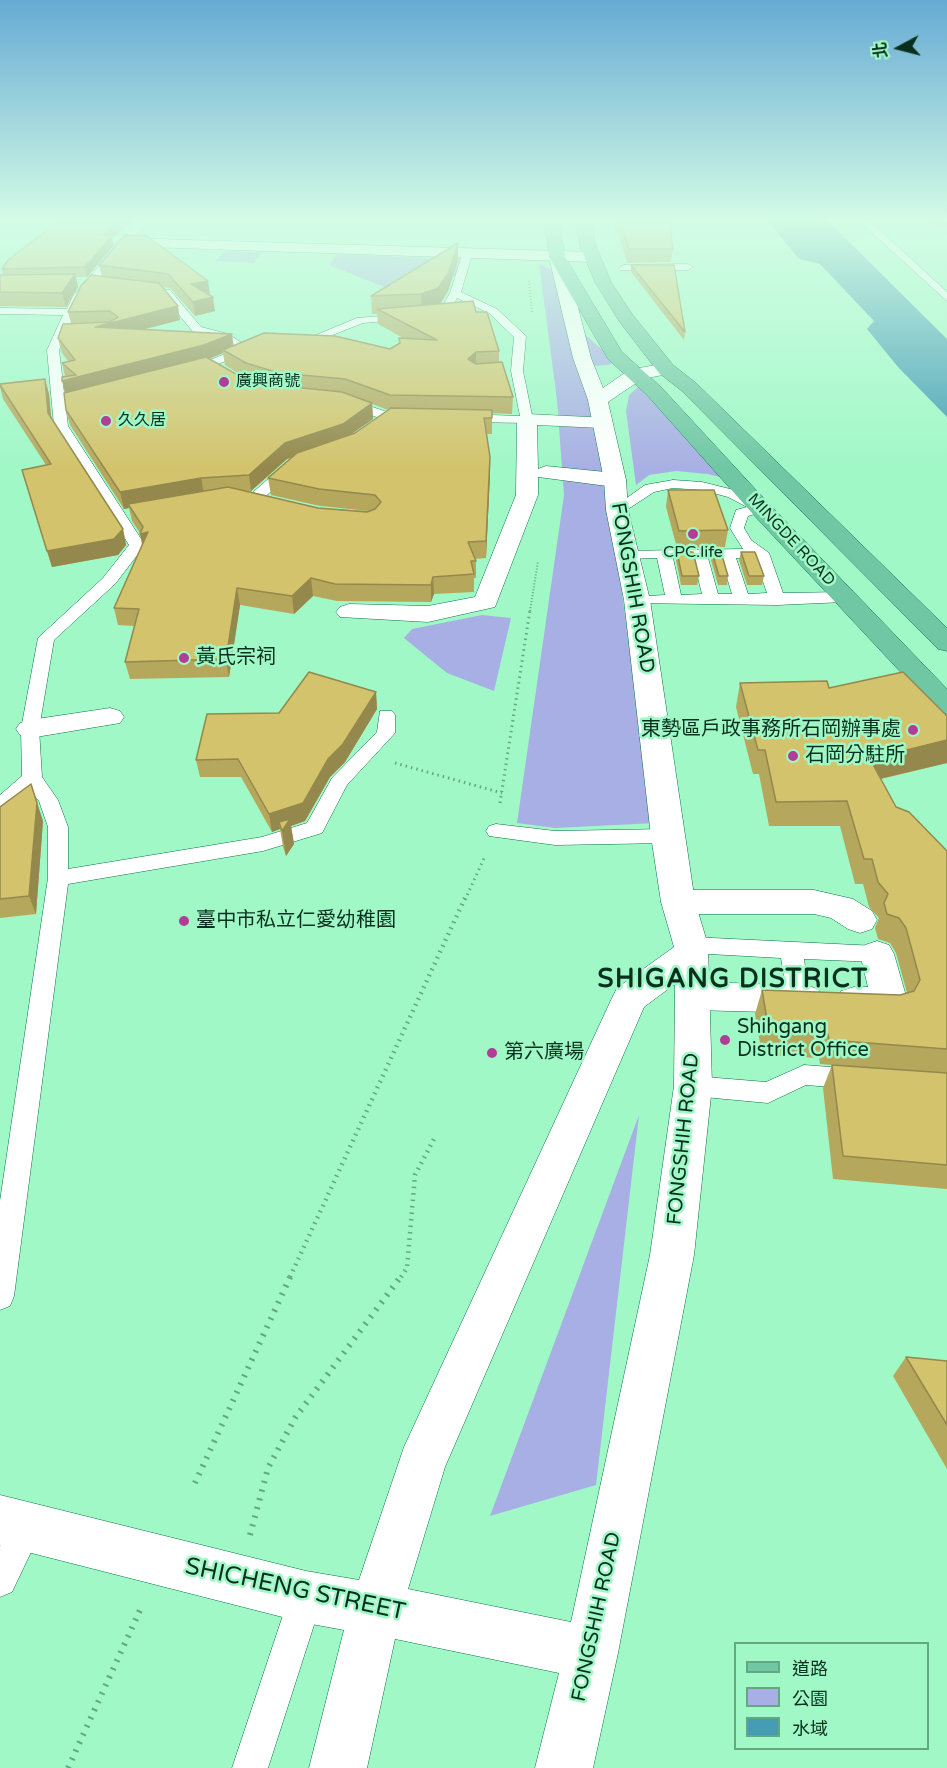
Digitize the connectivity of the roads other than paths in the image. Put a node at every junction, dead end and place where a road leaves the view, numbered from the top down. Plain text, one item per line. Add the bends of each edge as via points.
1 (76, 304) edge
2 (175, 304) edge
3 (448, 304) edge
4 (477, 304) edge
5 (568, 304) edge
6 (584, 304) edge
7 (617, 304) edge
8 (0, 311) edge
9 (70, 312) junction
10 (316, 338) junction
11 (264, 342) edge
12 (289, 343) edge
13 (348, 346) edge
14 (248, 349) junction
15 (211, 364) junction
16 (666, 369) junction
17 (178, 373) edge
18 (227, 374) edge
19 (636, 374) junction
20 (335, 400) edge
21 (600, 411) junction
22 (446, 418) edge
23 (389, 419) edge
24 (534, 420) junction
25 (303, 460) edge
26 (539, 469) junction
27 (615, 480) junction
28 (222, 498) edge
29 (760, 508) junction
30 (617, 510) junction
31 (694, 553) junction
32 (732, 553) junction
33 (761, 553) junction
34 (626, 554) junction
35 (664, 554) junction
36 (844, 597) junction
37 (637, 600) junction
38 (674, 600) junction
39 (708, 600) junction
40 (746, 600) junction
41 (777, 600) junction
42 (349, 612) dead end
43 (947, 643) edge
44 (947, 705) edge
45 (386, 715) dead end
46 (110, 717) dead end
47 (30, 729) junction
48 (32, 778) junction
49 (0, 806) edge
50 (496, 831) road end
51 (667, 836) junction
52 (58, 878) junction
53 (678, 902) junction
54 (860, 920) dead end
55 (691, 949) junction
56 (791, 950) junction
57 (877, 954) joint
58 (693, 996) junction
59 (800, 999) junction
60 (876, 1080) edge
61 (693, 1086) junction
62 (0, 1296) edge
63 (14, 1524) edge
64 (0, 1580) edge
65 (306, 1597) junction
66 (376, 1609) junction
67 (591, 1653) junction
68 (250, 1768) edge
69 (338, 1768) edge
70 (564, 1768) edge

1 - 9 lane
2 - 14 lane via 197,330 224,336
3 - 10 lane via 444,310 428,315 361,320
4 - 24 lane via 493,311 520,336 512,371
5 - 21 street, FONGSHIH ROAD
6 - 19 main road via 615,355
7 - 16 main road
8 - 9 lane
9 - 47 lane via 66,332 53,350 64,402 61,426 124,516 137,545 109,581 46,638
10 - 12 lane via 298,345
10 - 13 street
11 - 14 lane
14 - 15 lane
15 - 17 lane
15 - 18 lane
16 - 19 street
16 - 43 main road, MINGDE ROAD via 689,387
19 - 21 street
19 - 29 main road, MINGDE ROAD
20 - 23 lane
21 - 24 street
21 - 27 street, FONGSHIH ROAD
22 - 24 lane
24 - 26 street
25 - 28 lane via 293,464 264,502
26 - 27 street
26 - 42 street via 486,602 428,614
27 - 30 street, FONGSHIH ROAD
29 - 30 lane via 733,494 673,484 650,488
29 - 33 lane via 741,513 737,528 745,543
29 - 36 main road, MINGDE ROAD
30 - 34 street, FONGSHIH ROAD
31 - 32 lane
31 - 35 lane
31 - 39 lane
32 - 33 lane
32 - 40 lane
33 - 41 lane
34 - 35 lane
34 - 37 street, FONGSHIH ROAD
35 - 38 lane
36 - 41 lane
36 - 44 main road, MINGDE ROAD
37 - 38 lane
37 - 51 street, FONGSHIH ROAD
38 - 39 lane
39 - 40 lane
40 - 41 lane
45 - 52 lane via 386,733 339,782 315,828 262,844
46 - 47 street
47 - 48 lane
48 - 49 lane
48 - 52 lane via 48,800 58,827
50 - 51 lane via 555,838
51 - 53 street, FONGSHIH ROAD
52 - 62 lane
53 - 54 street via 814,902 841,908
53 - 55 street, FONGSHIH ROAD
55 - 56 lane
55 - 58 street, FONGSHIH ROAD
55 - 66 street via 630,998 421,1464
56 - 57 lane
56 - 59 lane
57 - 59 street via 890,1003
58 - 59 street
58 - 61 street, FONGSHIH ROAD
60 - 61 lane via 804,1075 768,1093
61 - 67 street, FONGSHIH ROAD via 672,1255
63 - 64 lane
63 - 65 street, SHICHENG STREET
65 - 66 street, SHICHENG STREET
65 - 68 lane
66 - 67 street, SHICHENG STREET
66 - 69 street
67 - 70 street, FONGSHIH ROAD

